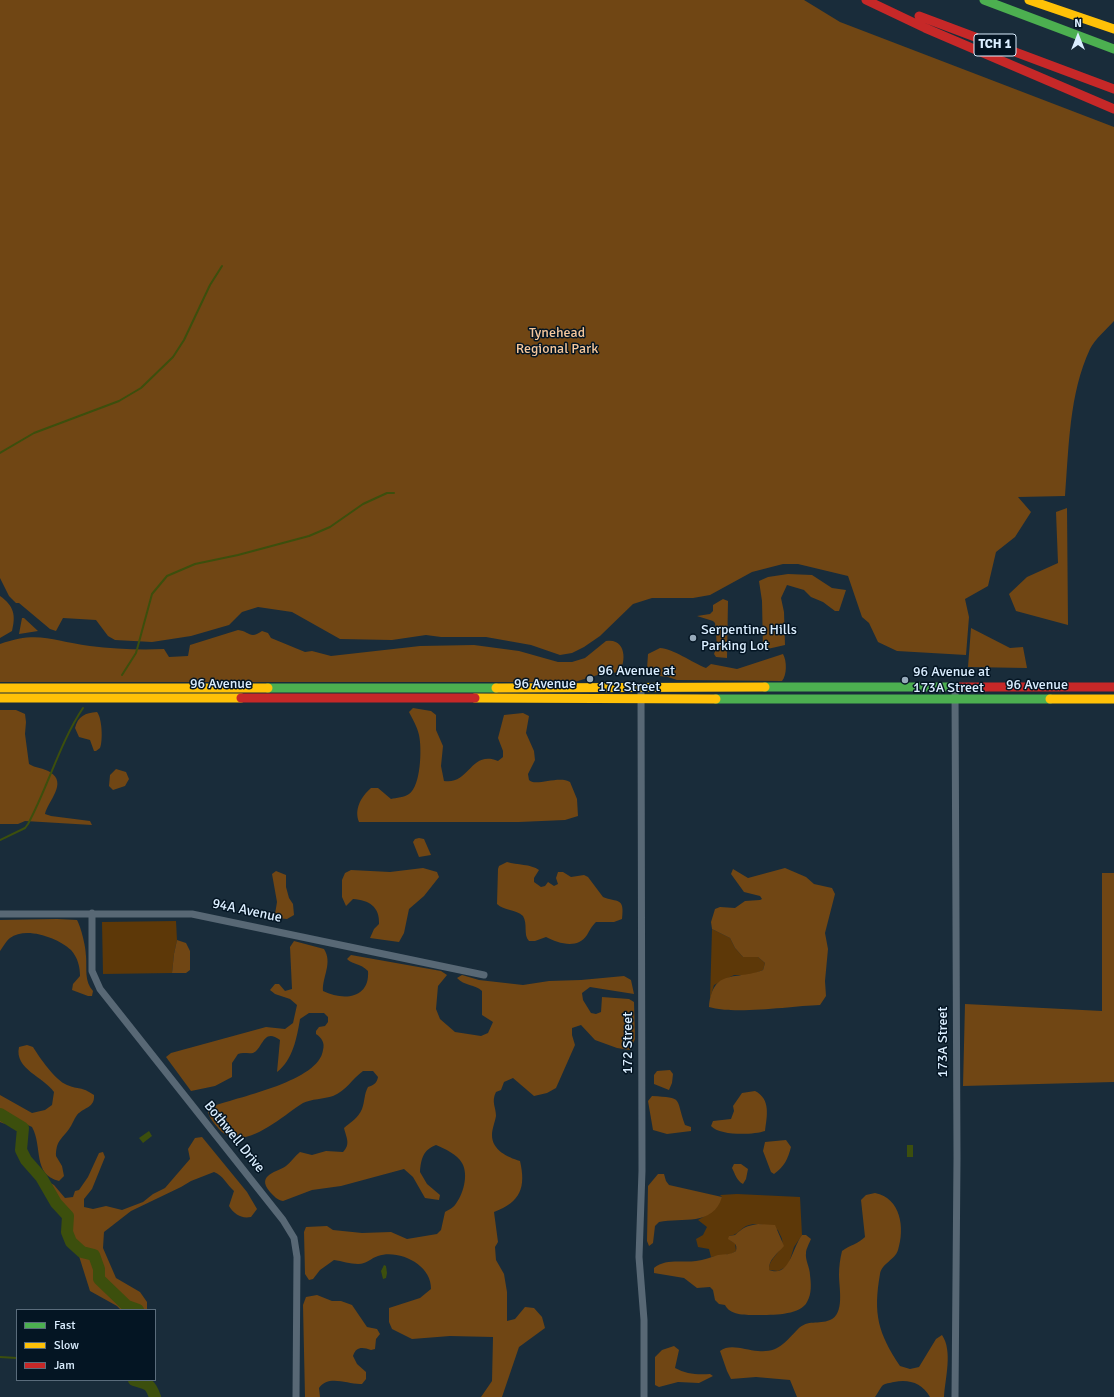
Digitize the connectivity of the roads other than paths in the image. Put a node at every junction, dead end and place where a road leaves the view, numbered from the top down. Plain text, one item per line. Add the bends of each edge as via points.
1 (866, 0) edge
2 (876, 0) edge
3 (984, 0) edge
4 (1029, 0) edge
5 (1056, 10) junction
6 (1114, 29) edge
7 (1114, 33) edge
8 (1114, 49) edge
9 (1114, 89) edge
10 (1114, 109) edge
11 (0, 688) edge
12 (641, 688) junction
13 (956, 688) junction
14 (1114, 688) edge
15 (0, 698) edge
16 (641, 698) junction
17 (956, 699) junction
18 (1114, 699) edge
19 (0, 914) edge
20 (92, 914) junction
21 (484, 975) dead end
22 (296, 1397) edge
23 (644, 1397) edge
24 (955, 1397) edge

1 - 10 main road
2 - 9 main road, TCH 1
3 - 8 main road, TCH 1
4 - 5 main road
5 - 6 main road
5 - 7 main road
11 - 12 main road, 96 Avenue
12 - 13 main road, 96 Avenue
12 - 16 street, 172 Street
13 - 14 main road, 96 Avenue
13 - 17 street, 173A Street
15 - 16 main road, 96 Avenue
16 - 17 main road, 96 Avenue
16 - 23 street, 172 Street via 642,1172 639,1257 644,1320
17 - 18 main road, 96 Avenue
17 - 24 street, 173A Street
19 - 20 street, 94A Avenue
20 - 21 street, 94A Avenue via 198,915
20 - 22 street, Bothwell Drive via 92,971 100,989 292,1233 297,1257

